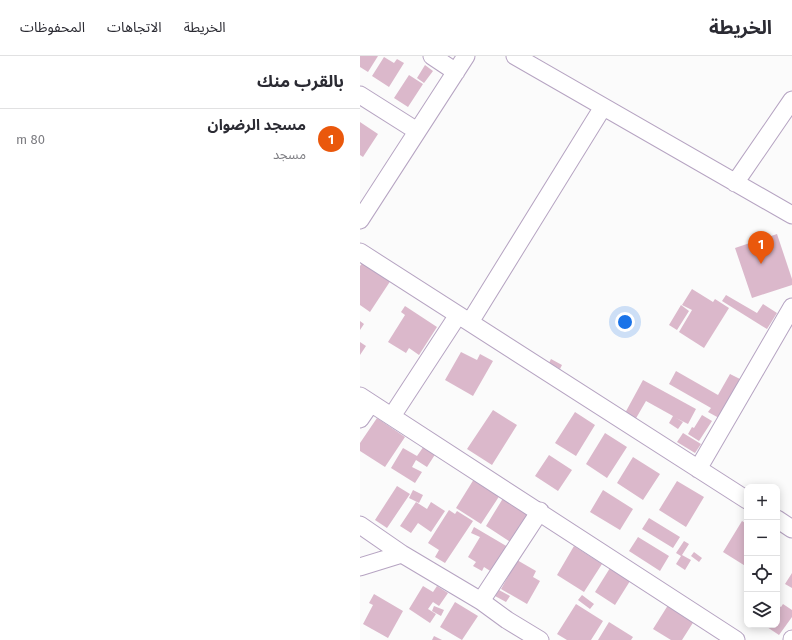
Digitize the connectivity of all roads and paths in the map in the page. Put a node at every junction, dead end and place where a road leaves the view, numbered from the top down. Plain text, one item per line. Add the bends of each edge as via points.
1 (432, 56) edge
2 (466, 56) edge
3 (515, 56) edge
4 (456, 72) junction
5 (360, 95) edge
6 (792, 100) edge
7 (603, 107) junction
8 (417, 131) junction
9 (735, 183) junction
10 (792, 216) edge
11 (360, 220) edge
12 (360, 252) edge
13 (792, 307) edge
14 (464, 319) junction
15 (786, 330) edge
16 (365, 399) edge
17 (392, 416) junction
18 (360, 419) edge
19 (698, 469) junction
20 (744, 498) edge
21 (540, 512) junction
22 (778, 520) edge
23 (360, 525) edge
24 (792, 529) edge
25 (402, 554) junction
26 (360, 567) edge
27 (481, 601) junction
28 (540, 640) edge
29 (736, 640) edge

1 - 4 street
2 - 4 street
3 - 7 street
4 - 8 street
5 - 8 street
6 - 9 street
7 - 9 street
7 - 14 street
8 - 11 street
9 - 10 street
12 - 14 street
13 - 15 street
14 - 17 street
14 - 19 street
15 - 19 street
16 - 17 street
16 - 18 street
17 - 21 street
19 - 20 street
21 - 27 street
21 - 29 street
22 - 24 street
23 - 25 street
25 - 26 street
25 - 27 street
27 - 28 street

